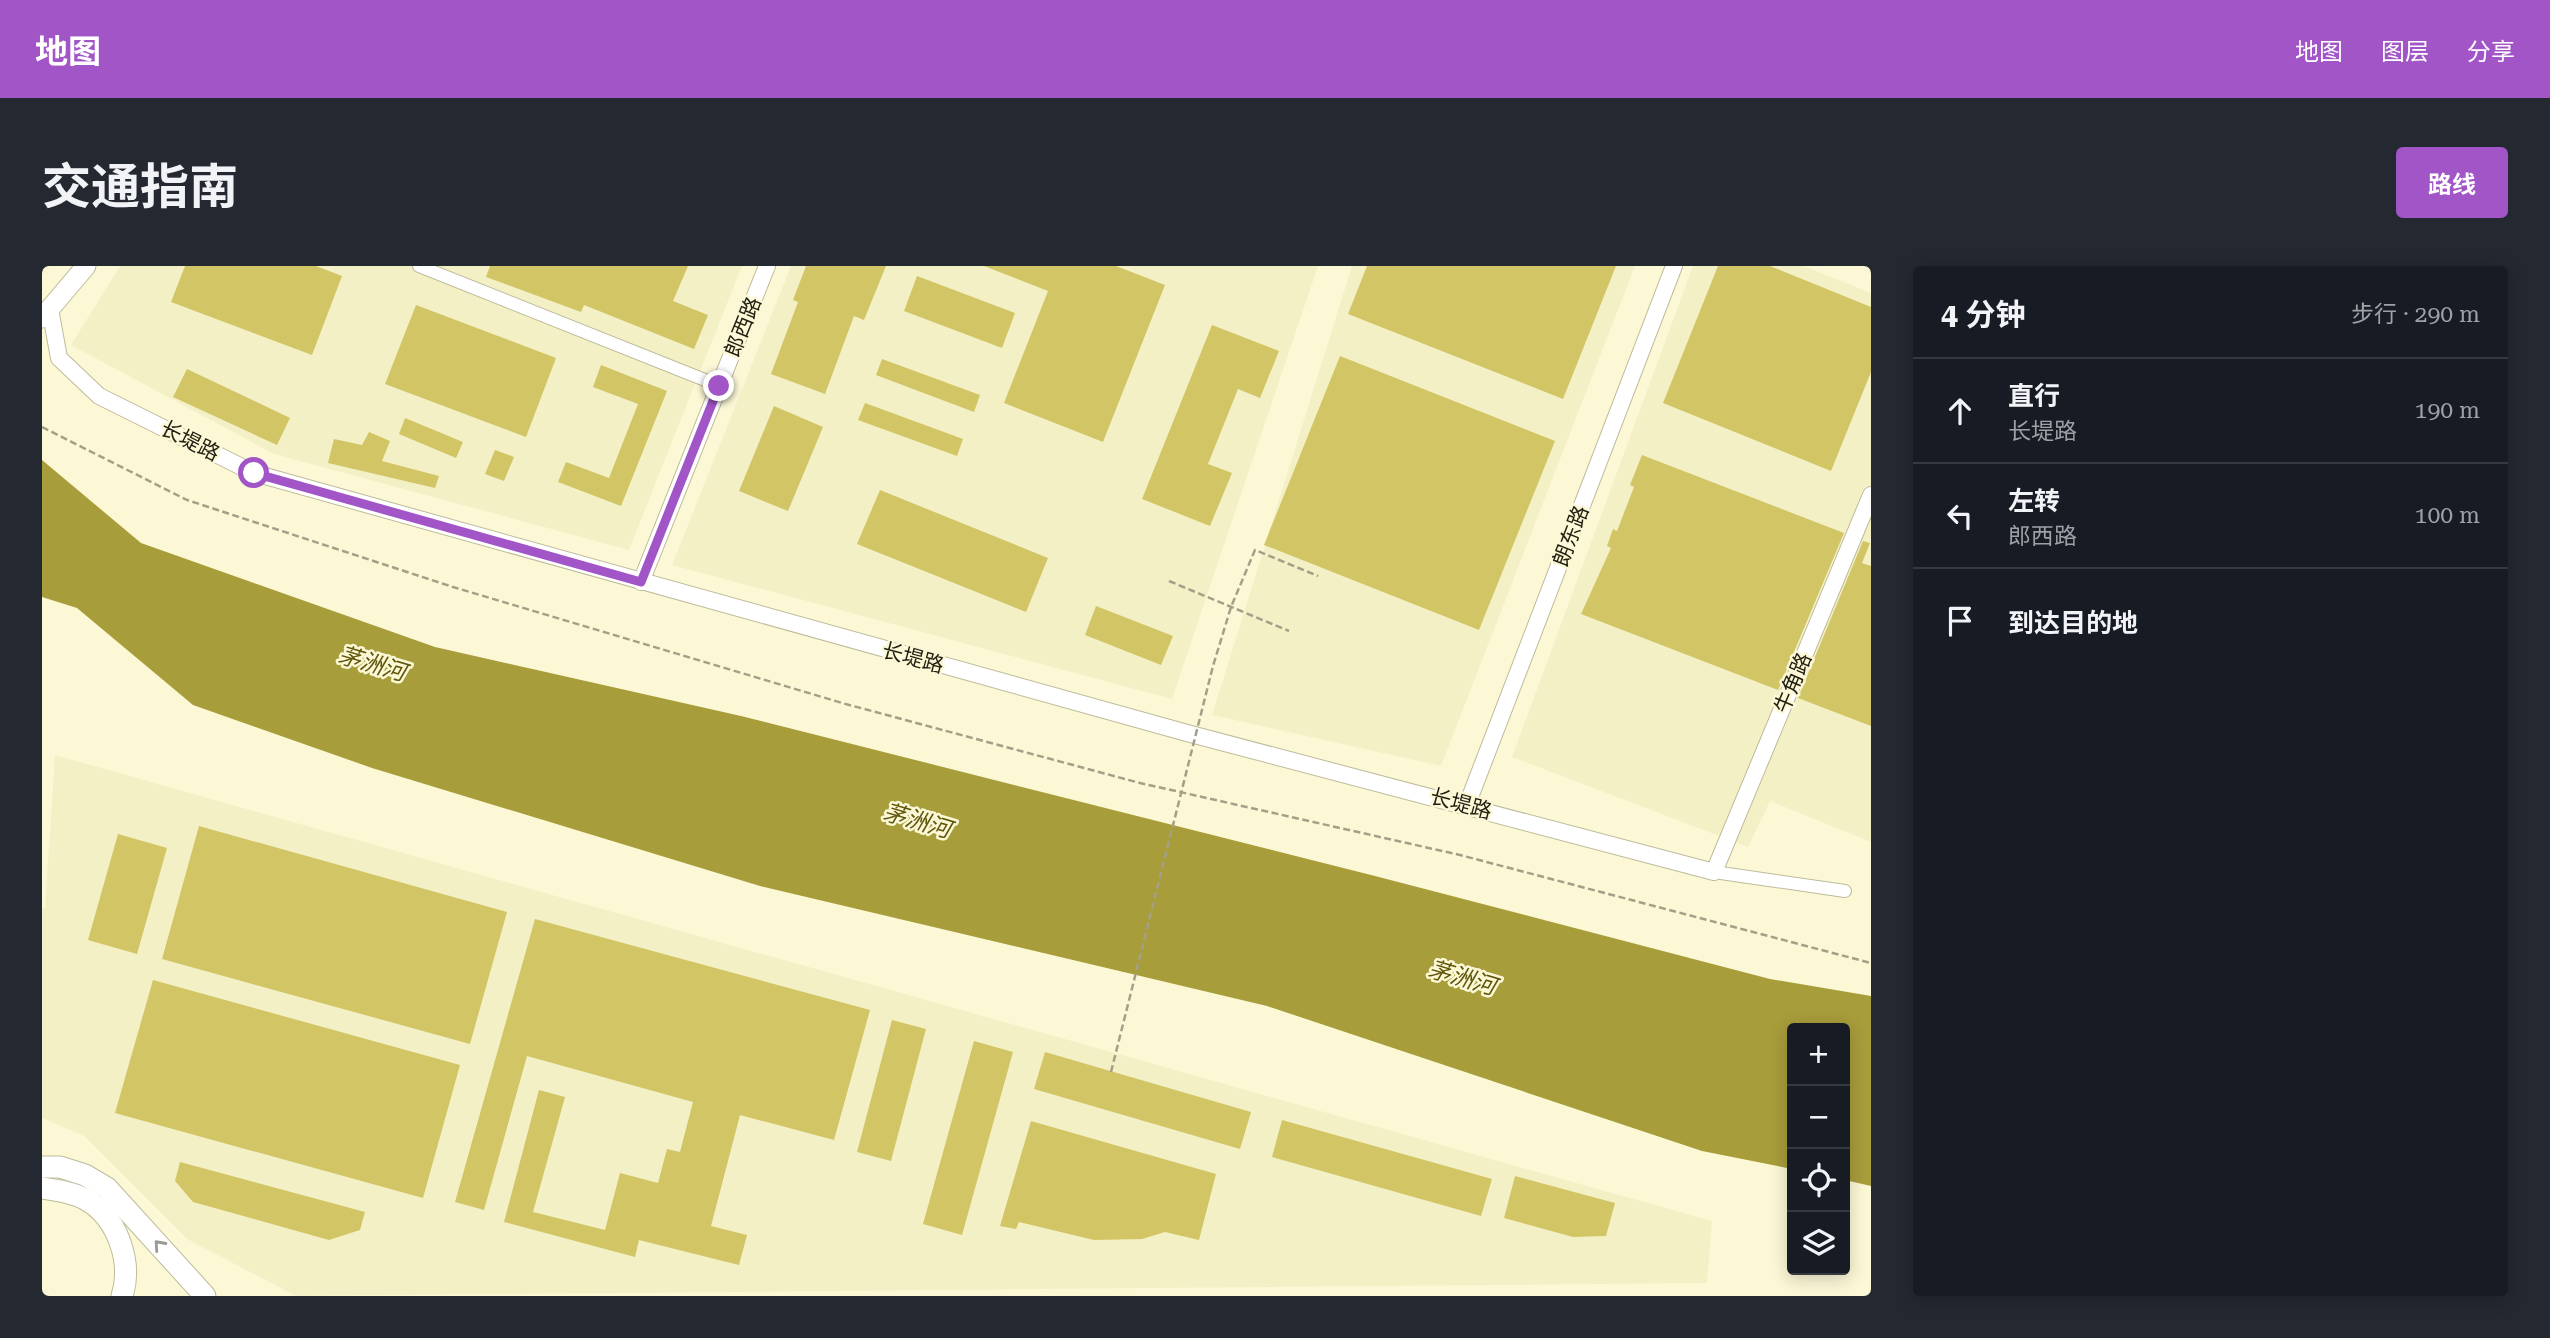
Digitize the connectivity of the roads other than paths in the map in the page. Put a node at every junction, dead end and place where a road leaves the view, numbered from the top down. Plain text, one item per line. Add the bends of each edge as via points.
1 (86, 266) edge
2 (419, 266) edge
3 (767, 266) edge
4 (1674, 266) edge
5 (46, 314) edge
6 (719, 386) junction
7 (1871, 495) edge
8 (641, 582) junction
9 (1467, 805) junction
10 (1714, 872) junction
11 (1845, 891) dead end
12 (42, 1155) edge
13 (42, 1167) edge
14 (85, 1175) junction
15 (42, 1188) edge
16 (122, 1296) edge
17 (205, 1296) edge

1 - 5 main road
2 - 6 street
3 - 6 street, 郎西路
4 - 9 street, 朗东路
5 - 8 street, 长堤路 via 59,358 99,396 254,473
6 - 8 street, 郎西路
7 - 10 street, 牛角路
8 - 9 street, 长堤路
9 - 10 street, 长堤路
10 - 11 street, 长堤路
12 - 14 main road
13 - 14 main road
17 -> 14 main road via 107,1188
15 - 16 main road via 85,1199 102,1212 119,1237 126,1265

